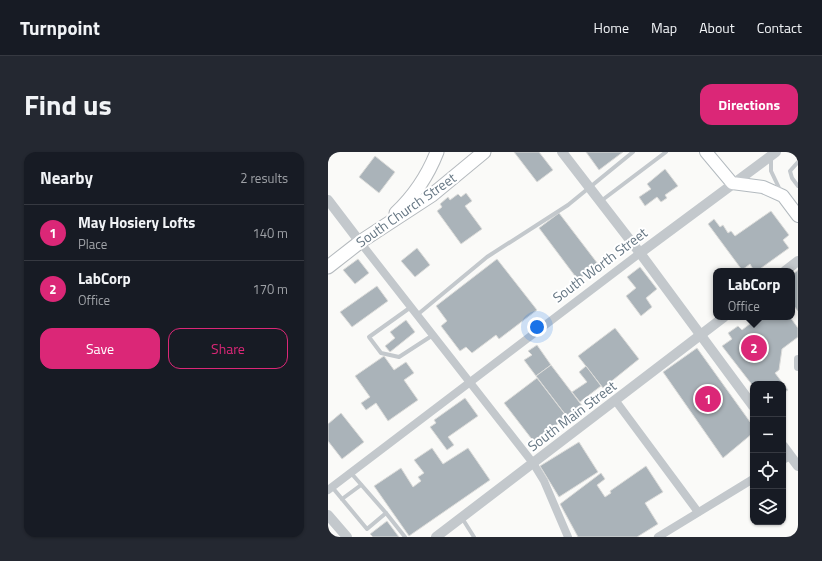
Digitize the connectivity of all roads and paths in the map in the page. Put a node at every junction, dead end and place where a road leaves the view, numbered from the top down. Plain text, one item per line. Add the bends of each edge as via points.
1 (436, 152) edge
2 (484, 152) edge
3 (562, 152) edge
4 (633, 152) edge
5 (666, 152) edge
6 (706, 152) edge
7 (773, 154) edge
8 (798, 162) edge
9 (732, 183) junction
10 (798, 186) edge
11 (589, 187) junction
12 (783, 196) junction
13 (328, 200) edge
14 (601, 202) junction
15 (798, 216) edge
16 (360, 242) junction
17 (640, 253) junction
18 (798, 261) edge
19 (328, 267) edge
20 (789, 268) edge
21 (411, 307) junction
22 (417, 315) junction
23 (720, 320) edge
24 (701, 334) junction
25 (433, 335) junction
26 (798, 359) edge
27 (798, 366) edge
28 (469, 382) junction
29 (615, 400) junction
30 (750, 402) edge
31 (787, 458) edge
32 (533, 464) junction
33 (798, 466) edge
34 (351, 472) junction
35 (750, 481) edge
36 (361, 484) junction
37 (330, 488) edge
38 (342, 499) junction
39 (698, 512) junction
40 (386, 514) junction
41 (328, 515) edge
42 (462, 517) junction
43 (347, 537) edge
44 (405, 537) edge
45 (436, 537) edge
46 (474, 537) edge
47 (568, 537) edge
48 (658, 537) edge

1 - 16 main road via 432,166 403,206
2 - 16 main road, South Church Street via 432,195
3 - 11 street
4 - 11 lane
5 - 14 lane
6 - 9 main road
7 - 9 street, South Worth Street
7 - 12 lane via 771,171
8 - 10 lane via 790,171
9 - 12 main road via 763,187
9 - 17 street, South Worth Street
11 - 14 street
11 - 22 lane via 568,205 487,257
12 - 15 main road
13 - 16 street
14 - 17 street
16 - 19 main road, South Church Street
16 - 21 street
17 - 24 street
17 - 28 street, South Worth Street
18 - 20 street
21 - 22 street
21 - 25 lane via 369,337 381,353 399,357
22 - 25 street
23 - 24 street, South Main Street
24 - 29 street, South Main Street
24 - 30 street
25 - 28 street
26 - 27 street
28 - 32 street
28 - 34 street, South Worth Street
29 - 32 street, South Main Street
29 - 39 street
31 - 33 street
32 - 42 street, South Main Street
32 - 47 street via 544,481
34 - 36 lane
34 - 37 street, South Worth Street
35 - 39 street
36 - 38 lane
36 - 40 lane
37 - 38 lane
38 - 40 lane via 367,529
39 - 48 street
40 - 44 lane
41 - 43 street
42 - 45 street, South Main Street
42 - 46 lane

